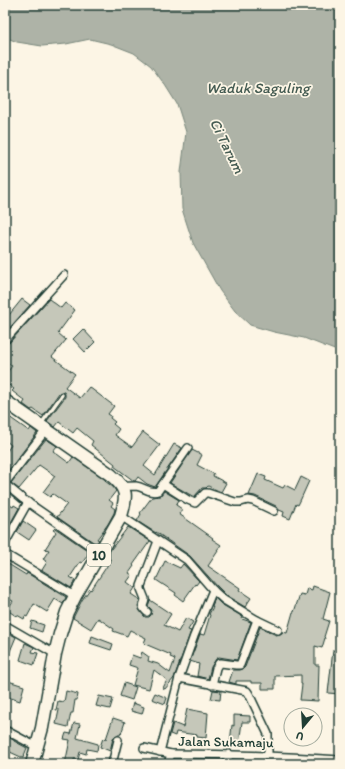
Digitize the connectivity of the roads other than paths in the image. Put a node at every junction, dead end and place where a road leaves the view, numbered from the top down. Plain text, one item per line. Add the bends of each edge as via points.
1 (64, 275) dead end
2 (5, 340) edge
3 (62, 395) dead end
4 (5, 401) edge
5 (43, 427) junction
6 (188, 448) dead end
7 (5, 484) edge
8 (163, 484) junction
9 (123, 487) junction
10 (28, 502) junction
11 (274, 511) dead end
12 (121, 516) junction
13 (158, 541) junction
14 (5, 543) edge
15 (100, 553) junction
16 (5, 554) edge
17 (213, 590) junction
18 (75, 596) junction
19 (147, 612) dead end
20 (257, 620) junction
21 (5, 625) edge
22 (278, 630) dead end
23 (55, 654) junction
24 (179, 678) junction
25 (212, 684) junction
26 (5, 730) edge
27 (118, 740) dead end
28 (37, 747) junction
29 (144, 748) dead end
30 (160, 752) junction
31 (171, 754) junction
32 (229, 754) junction
33 (268, 756) junction
34 (340, 760) edge
35 (32, 764) edge
36 (112, 764) edge
37 (168, 764) edge
38 (227, 764) edge

1 - 2 street
3 - 5 lane
4 - 5 highway
5 - 7 street
5 - 9 highway via 111,475
6 - 8 street
7 - 10 street
8 - 9 street via 154,492 137,486
8 - 11 street via 195,503 208,493 235,502 253,501
9 - 12 highway, 10 via 125,500
10 - 14 street
10 - 15 street
12 - 13 street
12 - 15 highway, 10
13 - 17 street via 186,560
13 - 19 street via 141,586 145,599 142,606
15 - 18 highway, 10
16 - 18 street
17 - 20 street via 224,600
17 - 24 street
18 - 23 highway, 10 via 67,612
20 - 22 street
20 - 25 street via 240,665 219,663
21 - 23 street
23 - 28 highway, 10
24 - 25 street
24 - 30 street
25 - 33 street via 244,690 249,694 268,734
26 - 28 street
27 - 36 street
28 - 35 highway, 10
29 - 30 street
30 - 31 street
31 - 32 street, Jalan Sukamaju
31 - 37 street, Jalan Sukamaju
32 - 33 street, Jalan Sukamaju
32 - 38 street
33 - 34 street, Jalan Sukamaju

